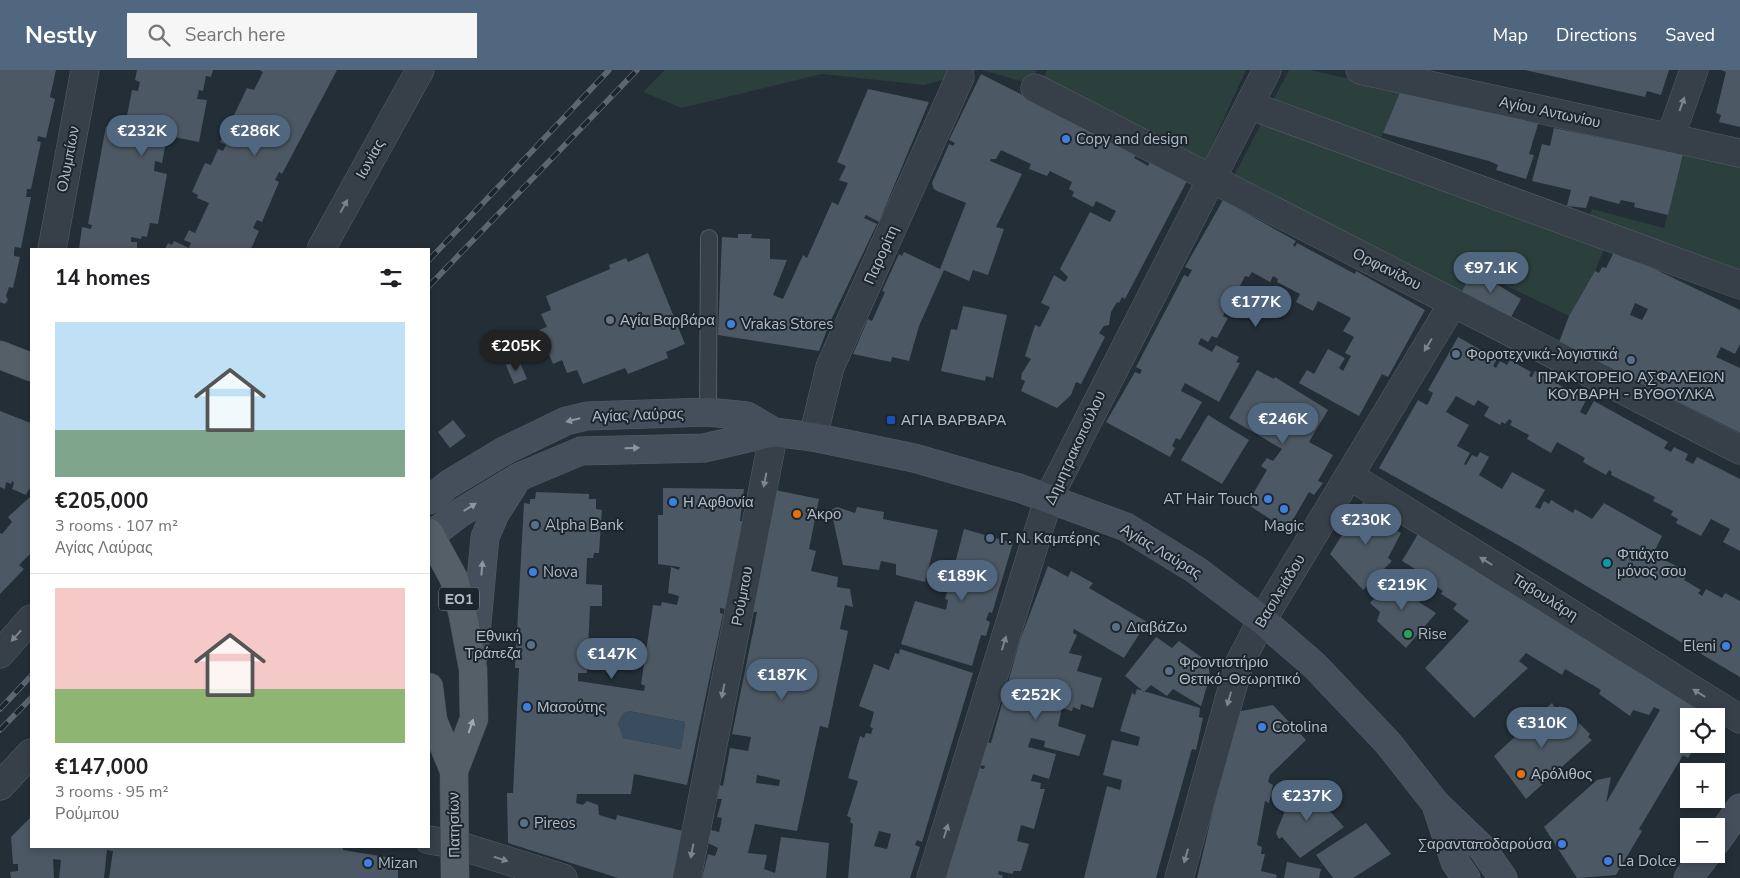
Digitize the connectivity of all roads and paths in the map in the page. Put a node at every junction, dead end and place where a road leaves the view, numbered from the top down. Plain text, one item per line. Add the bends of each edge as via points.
1 (85, 70) edge
2 (420, 70) edge
3 (1267, 70) edge
4 (1360, 70) edge
5 (1694, 70) edge
6 (960, 77) dead end
7 (1035, 88) dead end
8 (1249, 105) junction
9 (1670, 138) junction
10 (1740, 153) edge
11 (1211, 179) junction
12 (709, 238) dead end
13 (52, 248) edge
14 (321, 248) edge
15 (1740, 285) edge
16 (1453, 303) junction
17 (0, 355) edge
18 (30, 364) edge
19 (708, 412) junction
20 (774, 432) junction
21 (813, 437) junction
22 (1740, 450) edge
23 (1350, 476) junction
24 (519, 477) junction
25 (1049, 497) junction
26 (430, 499) edge
27 (430, 534) edge
28 (430, 537) edge
29 (30, 620) edge
30 (1262, 620) junction
31 (0, 654) edge
32 (473, 669) junction
33 (430, 695) edge
34 (1740, 719) edge
35 (454, 771) junction
36 (1436, 804) junction
37 (1740, 808) edge
38 (1725, 833) edge
39 (442, 842) edge
40 (1700, 863) edge
41 (1710, 863) edge
42 (455, 878) edge
43 (563, 878) edge
44 (687, 878) edge
45 (931, 878) edge
46 (1180, 878) edge
47 (1466, 878) edge
48 (1503, 878) edge
49 (1688, 878) edge
50 (1704, 878) edge

1 - 13 street, Ολυμπίων
14 -> 2 street, Ιωνίας
3 - 8 street, Δημητρακοπούλου
4 - 9 street, Αγίου Αντωνίου
9 -> 5 street
6 - 21 street, Παρορίτη via 830,367
7 - 11 street, Ορφανίδου
8 - 11 street, Δημητρακοπούλου
8 - 15 street
9 - 10 street, Αγίου Αντωνίου
11 - 16 street, Ορφανίδου
11 - 25 street, Δημητρακοπούλου
12 - 19 lane
16 - 22 street, Ορφανίδου
16 -> 23 street, Βασιλειάδου
17 - 18 main road
19 - 20 street, Αγίας Λαύρας via 747,416
19 -> 26 street, Αγίας Λαύρας via 606,414 566,421 504,450
20 - 21 street, Αγίας Λαύρας
24 -> 20 street, Αγίας Λαύρας via 581,451 704,448
20 -> 44 street, Ρούμπου
21 - 25 street, Αγίας Λαύρας via 914,458
23 - 30 street, Βασιλειάδου
34 -> 23 street, Ταβουλάρη
27 -> 24 street, Αγίας Λαύρας
32 -> 24 street via 485,537 495,514
25 - 30 street, Αγίας Λαύρας via 1126,527 1196,570
45 -> 25 street, Δημητρακοπούλου
28 - 32 main road, Πατησίων / ΕΟ1 via 454,578
29 -> 31 street
30 - 36 street, Αγίας Λαύρας via 1315,666 1388,743
30 -> 46 street, Βασιλειάδου via 1239,664
35 -> 32 main road, Πατησίων / ΕΟ1 via 474,719
33 - 35 main road, Πατησίων / ΕΟ1 via 433,720
35 - 39 main road, Πατησίων / ΕΟ1
36 - 47 street, Αγίας Λαύρας via 1455,862
36 - 48 street, Αγίας Λαύρας via 1482,848
37 - 38 street
39 - 42 main road, Πατησίων / ΕΟ1
39 -> 43 street
40 - 49 street
41 - 50 street

